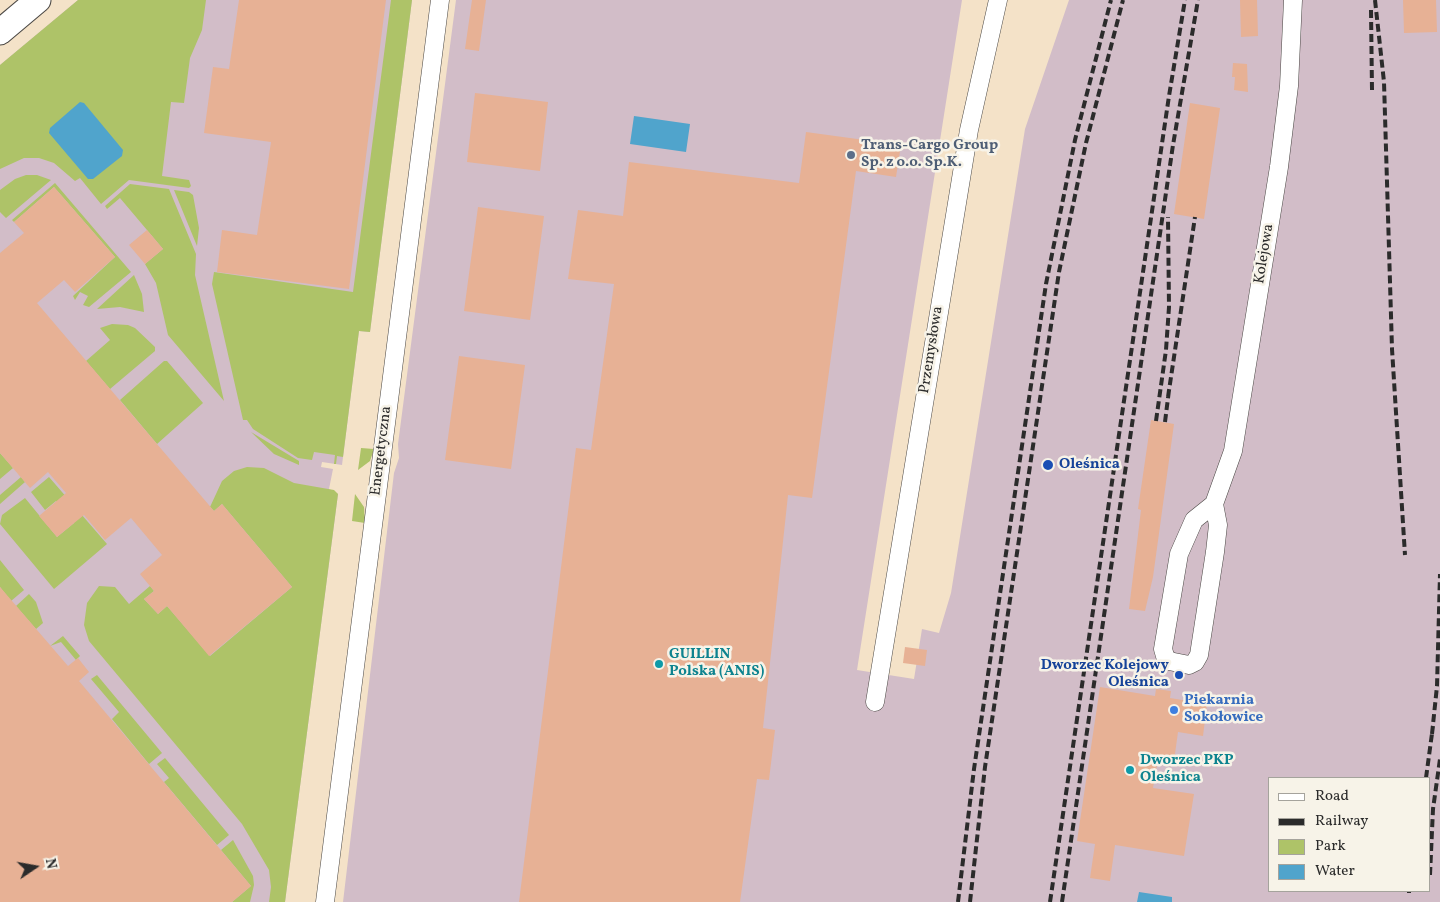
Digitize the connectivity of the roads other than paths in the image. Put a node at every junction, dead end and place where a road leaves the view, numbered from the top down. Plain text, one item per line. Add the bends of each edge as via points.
1 (38, 0) edge
2 (440, 0) edge
3 (998, 0) edge
4 (1293, 0) edge
5 (0, 32) edge
6 (1214, 504) junction
7 (875, 702) dead end
8 (325, 902) edge

1 - 5 street
2 - 8 street, Energetyczna
3 - 7 street, Przemysłowa via 969,130
4 - 6 street, Kolejowa via 1289,86 1272,216 1233,451
6 - 6 street, Kolejowa via 1194,520 1182,545 1163,649 1170,661 1189,664 1199,656 1218,525

